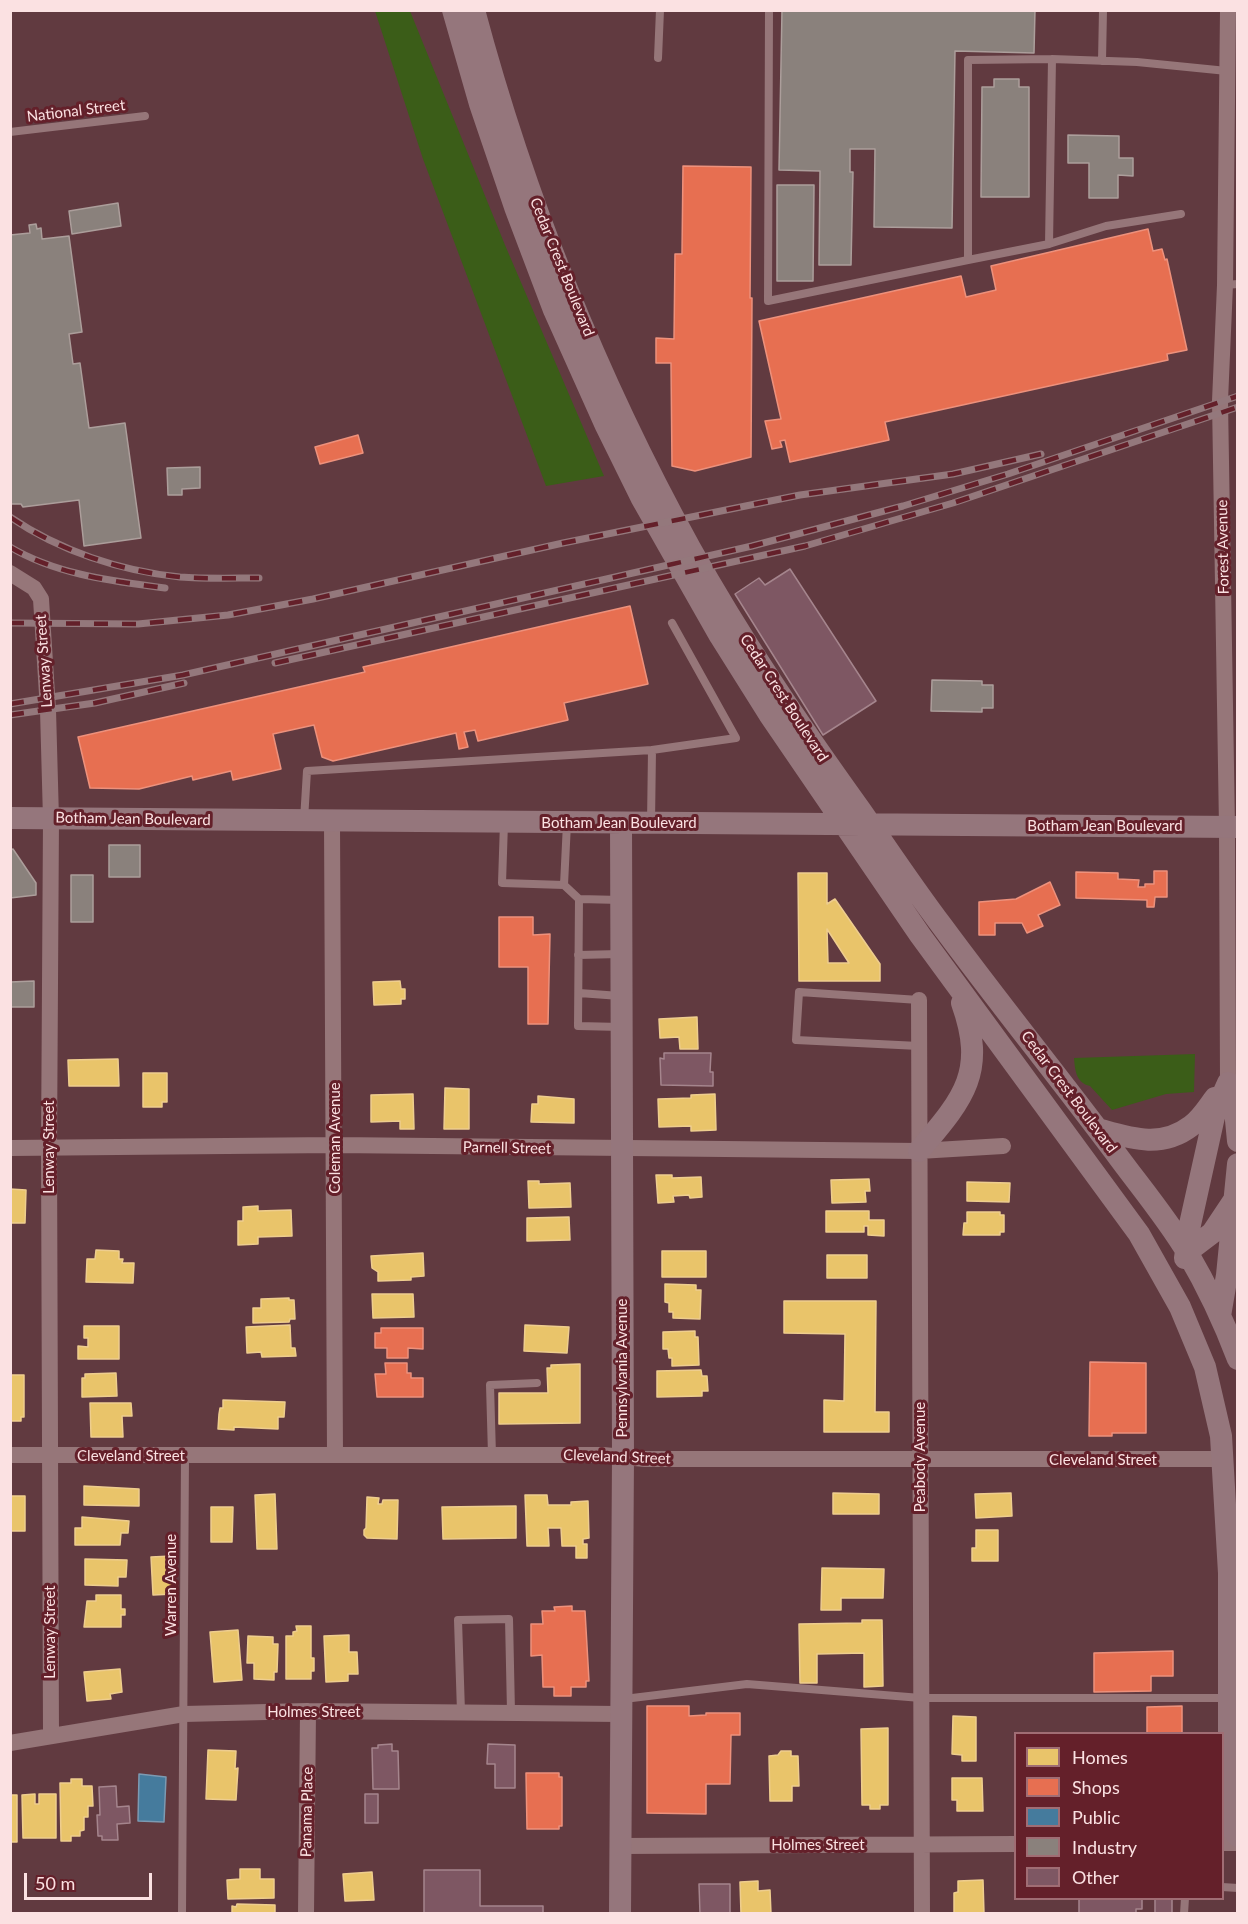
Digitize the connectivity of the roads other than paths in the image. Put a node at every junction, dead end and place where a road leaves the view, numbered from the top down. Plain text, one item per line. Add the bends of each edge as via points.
1 (453, 10) edge
2 (474, 10) edge
3 (660, 10) edge
4 (769, 10) edge
5 (1103, 10) edge
6 (1227, 10) edge
7 (1232, 29) edge
8 (658, 58) dead end
9 (1052, 59) junction
10 (1102, 61) junction
11 (1227, 71) junction
12 (145, 116) dead end
13 (10, 132) edge
14 (1181, 214) dead end
15 (1049, 244) junction
16 (968, 260) junction
17 (1231, 284) edge
18 (10, 573) edge
19 (672, 623) dead end
20 (1231, 722) edge
21 (651, 750) junction
22 (10, 818) edge
23 (51, 819) junction
24 (304, 821) junction
25 (332, 822) junction
26 (504, 823) junction
27 (567, 823) junction
28 (621, 823) junction
29 (651, 823) junction
30 (1232, 827) edge
31 (564, 885) junction
32 (579, 899) junction
33 (621, 900) junction
34 (621, 954) junction
35 (578, 955) junction
36 (955, 984) junction
37 (579, 993) junction
38 (621, 996) junction
39 (919, 1000) joint
40 (621, 1027) junction
41 (919, 1046) junction
42 (1233, 1082) edge
43 (1098, 1130) junction
44 (1238, 1141) edge
45 (335, 1145) junction
46 (1003, 1146) dead end
47 (10, 1148) edge
48 (49, 1148) junction
49 (621, 1149) junction
50 (919, 1151) junction
51 (1238, 1164) edge
52 (1235, 1198) junction
53 (1139, 1234) junction
54 (1187, 1252) junction
55 (1172, 1291) junction
56 (1220, 1316) junction
57 (1236, 1351) edge
58 (537, 1383) dead end
59 (10, 1455) edge
60 (49, 1455) junction
61 (335, 1455) junction
62 (492, 1455) junction
63 (185, 1456) junction
64 (623, 1457) junction
65 (1223, 1459) junction
66 (920, 1460) junction
67 (1233, 1573) edge
68 (921, 1698) junction
69 (1233, 1698) edge
70 (620, 1706) junction
71 (308, 1711) junction
72 (461, 1712) junction
73 (511, 1712) junction
74 (184, 1714) junction
75 (51, 1735) junction
76 (10, 1743) edge
77 (1238, 1836) edge
78 (1014, 1844) edge
79 (922, 1845) junction
80 (620, 1846) junction
81 (182, 1914) edge
82 (306, 1914) edge
83 (620, 1914) edge
84 (922, 1914) edge

1 - 36 main road, Cedar Crest Boulevard via 511,197 554,310 641,497 769,714
2 - 43 main road, Cedar Crest Boulevard via 543,225 572,299 619,407 691,550 769,678 941,925
3 - 8 lane
4 - 16 lane via 768,301
5 - 10 lane
6 - 7 street, Forest Avenue
7 - 11 street, Forest Avenue
9 - 10 lane
9 - 15 lane
9 - 16 lane via 968,60
10 - 11 lane
11 - 17 street, Forest Avenue
12 - 13 lane, National Street
14 - 15 lane via 1106,225
15 - 16 lane
17 - 20 street, Forest Avenue via 1221,413
18 - 23 street, Lenway Street via 34,588 41,599
19 - 21 lane via 736,738
20 - 30 street, Forest Avenue
21 - 24 lane via 307,771
21 - 29 lane
22 - 23 main road, Botham Jean Boulevard
23 - 24 main road, Botham Jean Boulevard
23 - 48 street, Lenway Street
24 - 25 main road, Botham Jean Boulevard
25 - 26 main road, Botham Jean Boulevard
25 - 45 street, Coleman Avenue
26 - 27 main road, Botham Jean Boulevard
26 - 31 lane via 502,883
27 - 28 main road, Botham Jean Boulevard
27 - 31 lane
28 - 29 main road, Botham Jean Boulevard
28 - 33 main road, Pennsylvania Avenue
29 - 30 main road, Botham Jean Boulevard
30 - 42 street, Forest Avenue
31 - 32 lane
32 - 33 lane
32 - 35 lane
33 - 34 main road, Pennsylvania Avenue
34 - 35 lane
34 - 38 main road, Pennsylvania Avenue
35 - 37 lane
36 - 50 main road via 969,1023 972,1063 955,1109
36 - 53 main road, Cedar Crest Boulevard
37 - 38 lane
37 - 40 lane via 578,1026
38 - 40 main road, Pennsylvania Avenue
39 - 41 street, Peabody Avenue
39 - 41 lane via 798,992 796,1040
40 - 49 main road, Pennsylvania Avenue
41 - 50 street, Peabody Avenue
42 - 43 main road via 1193,1125 1176,1135 1156,1141 1137,1140
42 - 44 main road
42 - 54 main road via 1215,1112
43 - 54 main road, Cedar Crest Boulevard
45 - 48 street, Parnell Street
45 - 49 street, Parnell Street
45 - 61 street, Coleman Avenue
46 - 50 street, Parnell Street
47 - 48 street, Parnell Street
48 - 60 street, Lenway Street
49 - 50 street, Parnell Street
49 - 64 main road, Pennsylvania Avenue
50 - 66 street, Peabody Avenue
51 - 52 main road
52 - 54 main road via 1212,1233
52 - 56 main road
53 - 54 main road
53 - 55 main road, Cedar Crest Boulevard
54 - 55 main road
54 - 56 main road, Cedar Crest Boulevard
55 - 65 main road, Cedar Crest Boulevard via 1204,1367
56 - 57 main road, Cedar Crest Boulevard
58 - 62 lane via 490,1385
59 - 60 street, Cleveland Street
60 - 63 street, Cleveland Street
60 - 75 street, Lenway Street
61 - 62 street, Cleveland Street
61 - 63 street, Cleveland Street
62 - 64 street, Cleveland Street
63 - 74 lane, Warren Avenue
64 - 66 street, Cleveland Street
64 - 70 main road, Pennsylvania Avenue
65 - 66 street, Cleveland Street
65 - 67 main road, Cedar Crest Boulevard
66 - 68 street, Peabody Avenue
67 - 69 main road, Cedar Crest Boulevard
68 - 69 lane
68 - 70 lane via 747,1684
68 - 79 street, Peabody Avenue
69 - 77 main road, Cedar Crest Boulevard via 1229,1825
70 - 73 street, Holmes Street
70 - 80 main road, Pennsylvania Avenue
71 - 72 street, Holmes Street
71 - 74 street, Holmes Street
71 - 82 street, Panama Place
72 - 73 street, Holmes Street
72 - 73 lane via 458,1620 509,1619
74 - 75 street, Holmes Street
74 - 81 lane, Warren Avenue
75 - 76 street, Holmes Street
78 - 79 street, Holmes Street
79 - 80 street, Holmes Street
79 - 84 street, Peabody Avenue
80 - 83 main road, Pennsylvania Avenue

